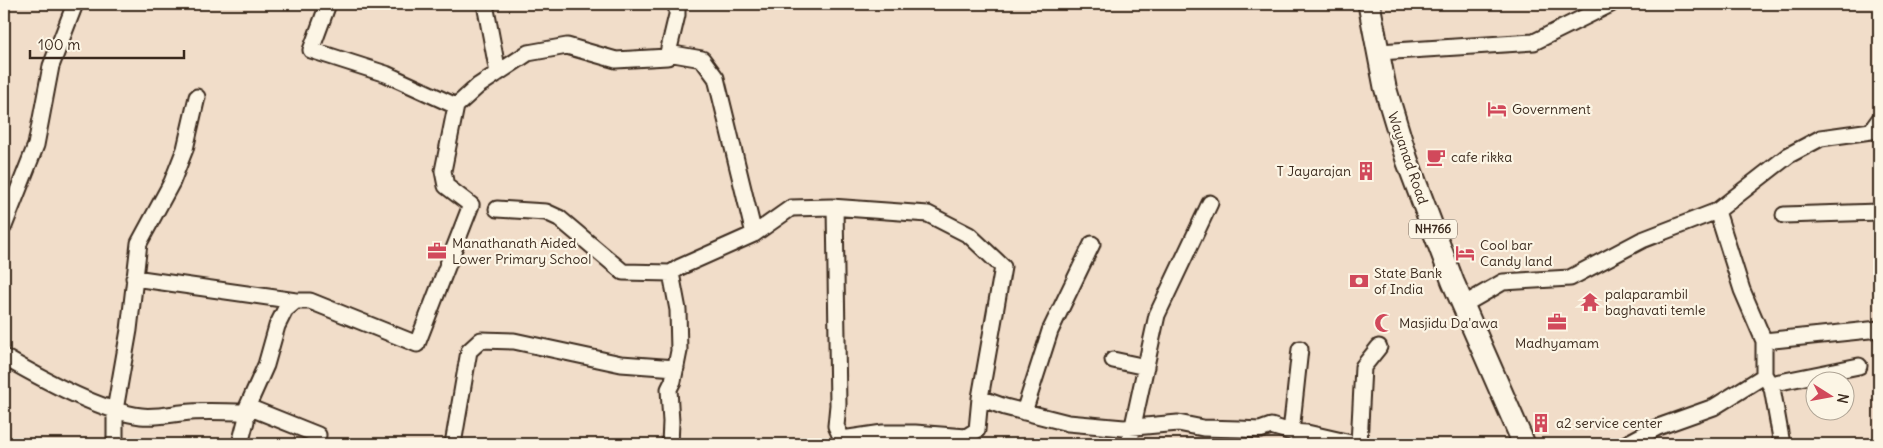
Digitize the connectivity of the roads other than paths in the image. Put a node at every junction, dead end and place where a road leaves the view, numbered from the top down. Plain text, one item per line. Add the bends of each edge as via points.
1 (75, 4) edge
2 (328, 4) edge
3 (485, 4) edge
4 (677, 4) edge
5 (1369, 4) edge
6 (1611, 4) edge
7 (1379, 52) junction
8 (668, 53) junction
9 (498, 73) junction
10 (197, 97) dead end
11 (456, 106) junction
12 (1879, 120) edge
13 (1210, 202) dead end
14 (835, 207) junction
15 (497, 209) dead end
16 (1717, 210) junction
17 (1879, 212) edge
18 (1784, 215) dead end
19 (4, 226) edge
20 (754, 234) junction
21 (1092, 244) dead end
22 (672, 273) junction
23 (134, 278) junction
24 (296, 301) junction
25 (1463, 305) junction
26 (1879, 329) edge
27 (1764, 341) junction
28 (1379, 347) dead end
29 (1300, 349) dead end
30 (4, 357) edge
31 (1113, 360) dead end
32 (1146, 366) junction
33 (1860, 366) dead end
34 (676, 368) junction
35 (1767, 380) junction
36 (980, 398) junction
37 (115, 410) junction
38 (247, 410) junction
39 (1024, 412) junction
40 (1134, 426) junction
41 (1291, 432) junction
42 (842, 442) edge
43 (115, 444) edge
44 (240, 444) edge
45 (316, 444) edge
46 (453, 444) edge
47 (670, 444) edge
48 (1129, 444) edge
49 (1355, 444) edge
50 (1359, 444) edge
51 (1524, 444) edge
52 (1626, 444) edge
53 (1782, 444) edge

1 - 19 street via 51,66 36,145
2 - 11 street via 311,50 386,74
3 - 9 street
4 - 8 street
5 - 7 highway, Wayanad Road / NH766
6 - 7 street via 1534,42
7 - 25 highway, Wayanad Road / NH766 via 1385,87 1407,160
8 - 9 street via 667,57 616,60 567,46 528,53
8 - 20 street via 702,59 716,78
9 - 11 street
10 - 23 street via 185,149 172,182 139,243
11 - 24 street via 443,171 446,186 471,205 416,344 310,301
12 - 16 street via 1871,132 1821,138 1789,155
13 - 32 street via 1157,315
14 - 20 street via 791,208
14 - 36 street via 928,214 969,235 1002,267
14 - 42 street via 836,426
15 - 22 street via 546,212 559,218 623,272
16 - 25 street via 1642,240 1570,278 1503,282
16 - 27 street via 1742,290
17 - 18 street
20 - 22 street via 680,266
21 - 39 street via 1050,331
22 - 34 street via 678,310
23 - 24 street
23 - 37 street
24 - 38 street via 285,310 277,326 266,366
25 - 51 highway, Wayanad Road / NH766
26 - 27 street
27 - 35 street
28 - 50 street via 1363,367
29 - 41 street
30 - 37 street via 58,386
31 - 32 street
32 - 40 street via 1135,389
33 - 35 street
34 - 46 street via 622,364 514,341 480,340 469,351
34 - 47 street via 669,389
35 - 52 street via 1714,407 1658,427
35 - 53 street via 1772,388
36 - 39 street
36 - 42 street via 977,430 966,437 883,433
37 - 38 street via 142,417
37 - 43 street
38 - 44 street
38 - 45 street via 318,436
39 - 40 street via 1068,423
40 - 41 street via 1178,423 1204,428 1260,430 1272,426
40 - 48 street
41 - 49 street

